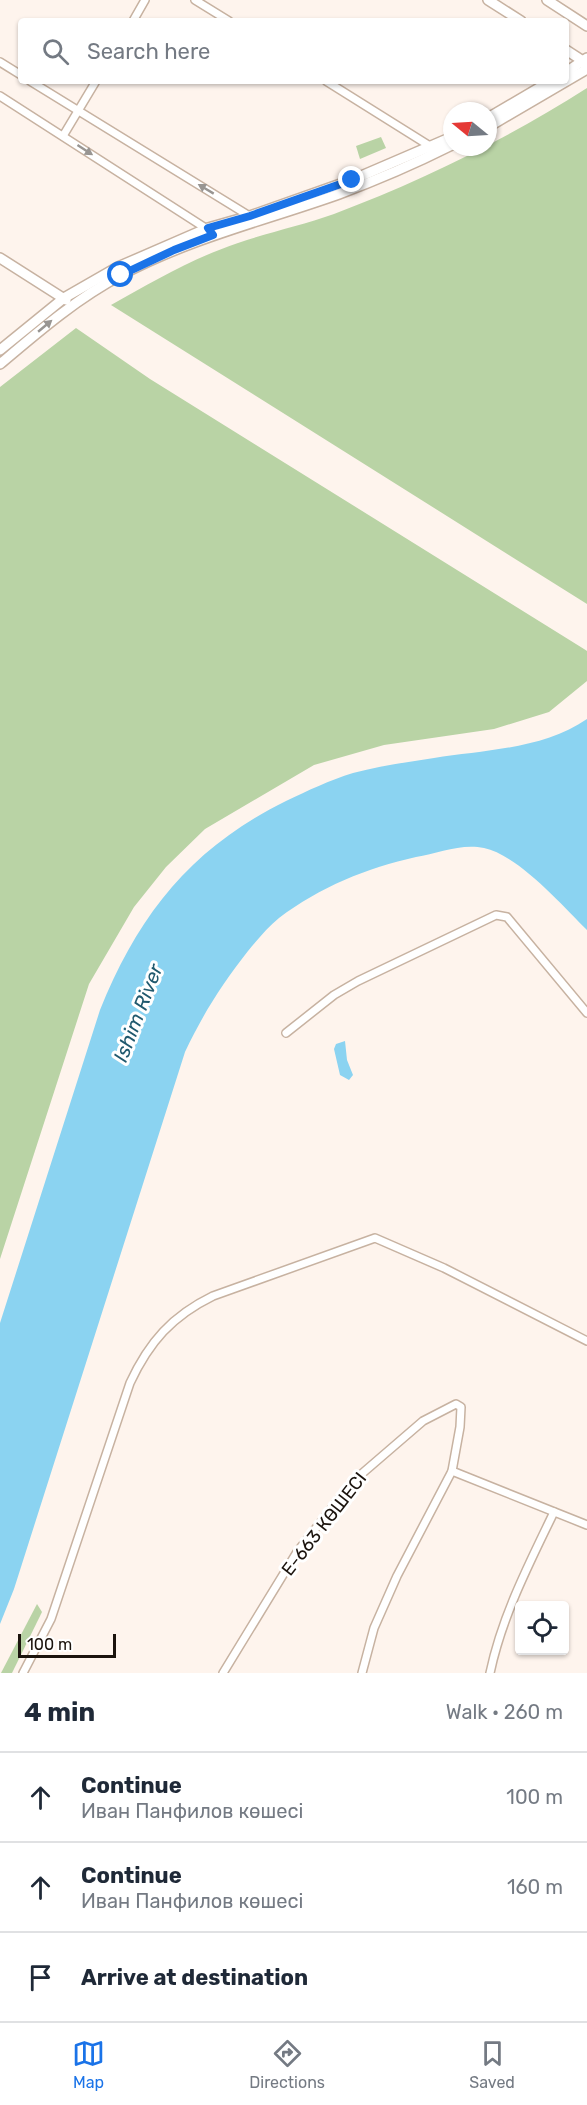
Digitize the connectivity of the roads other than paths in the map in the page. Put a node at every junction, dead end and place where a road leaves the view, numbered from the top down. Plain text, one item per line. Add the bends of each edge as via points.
1 (146, 0) edge
2 (195, 0) edge
3 (488, 0) edge
4 (547, 0) edge
5 (135, 18) edge
6 (224, 18) edge
7 (516, 18) edge
8 (587, 26) edge
9 (569, 52) edge
10 (0, 62) edge
11 (586, 64) edge
12 (569, 71) edge
13 (18, 73) edge
14 (569, 75) edge
15 (35, 84) edge
16 (94, 84) edge
17 (331, 84) edge
18 (546, 84) edge
19 (555, 84) edge
20 (0, 96) edge
21 (78, 111) junction
22 (497, 113) edge
23 (497, 121) edge
24 (63, 136) junction
25 (443, 144) edge
26 (443, 148) edge
27 (434, 150) junction
28 (252, 218) junction
29 (210, 231) junction
30 (0, 258) edge
31 (12, 266) junction
32 (0, 267) edge
33 (64, 298) junction
34 (73, 304) junction
35 (0, 350) edge
36 (0, 364) edge
37 (587, 1013) edge
38 (286, 1033) dead end
39 (587, 1341) edge
40 (452, 1471) junction
41 (554, 1512) junction
42 (587, 1525) edge
43 (23, 1673) edge
44 (222, 1673) edge
45 (362, 1673) edge
46 (490, 1673) edge

1 - 5 street
2 - 6 street
3 - 7 street
4 - 8 street
9 - 11 street
10 - 13 street
11 - 12 street
11 - 14 street
15 - 21 street
16 - 21 street
17 - 27 street
18 - 22 street
19 - 23 street
20 - 24 street
21 - 24 street
28 -> 21 street
24 -> 29 street
25 - 27 street
26 - 27 street
27 - 28 street via 340,194
28 - 29 street
29 - 33 street via 118,267
29 - 34 street via 121,275
30 - 31 street
31 - 32 street
31 - 33 street
33 - 34 street
33 - 35 street
36 -> 34 street
37 - 38 street via 507,917 496,915 357,981
39 - 43 street via 444,1268 375,1238 194,1305 163,1330 142,1357 51,1619
40 - 41 street
40 - 44 street, Е-663 КӨШЕСІ via 460,1427 461,1407 456,1404 423,1421 343,1494 297,1552
40 - 45 street, Е-663 КӨШЕСІ via 397,1576 374,1628
41 - 42 street
41 - 46 street via 516,1590

